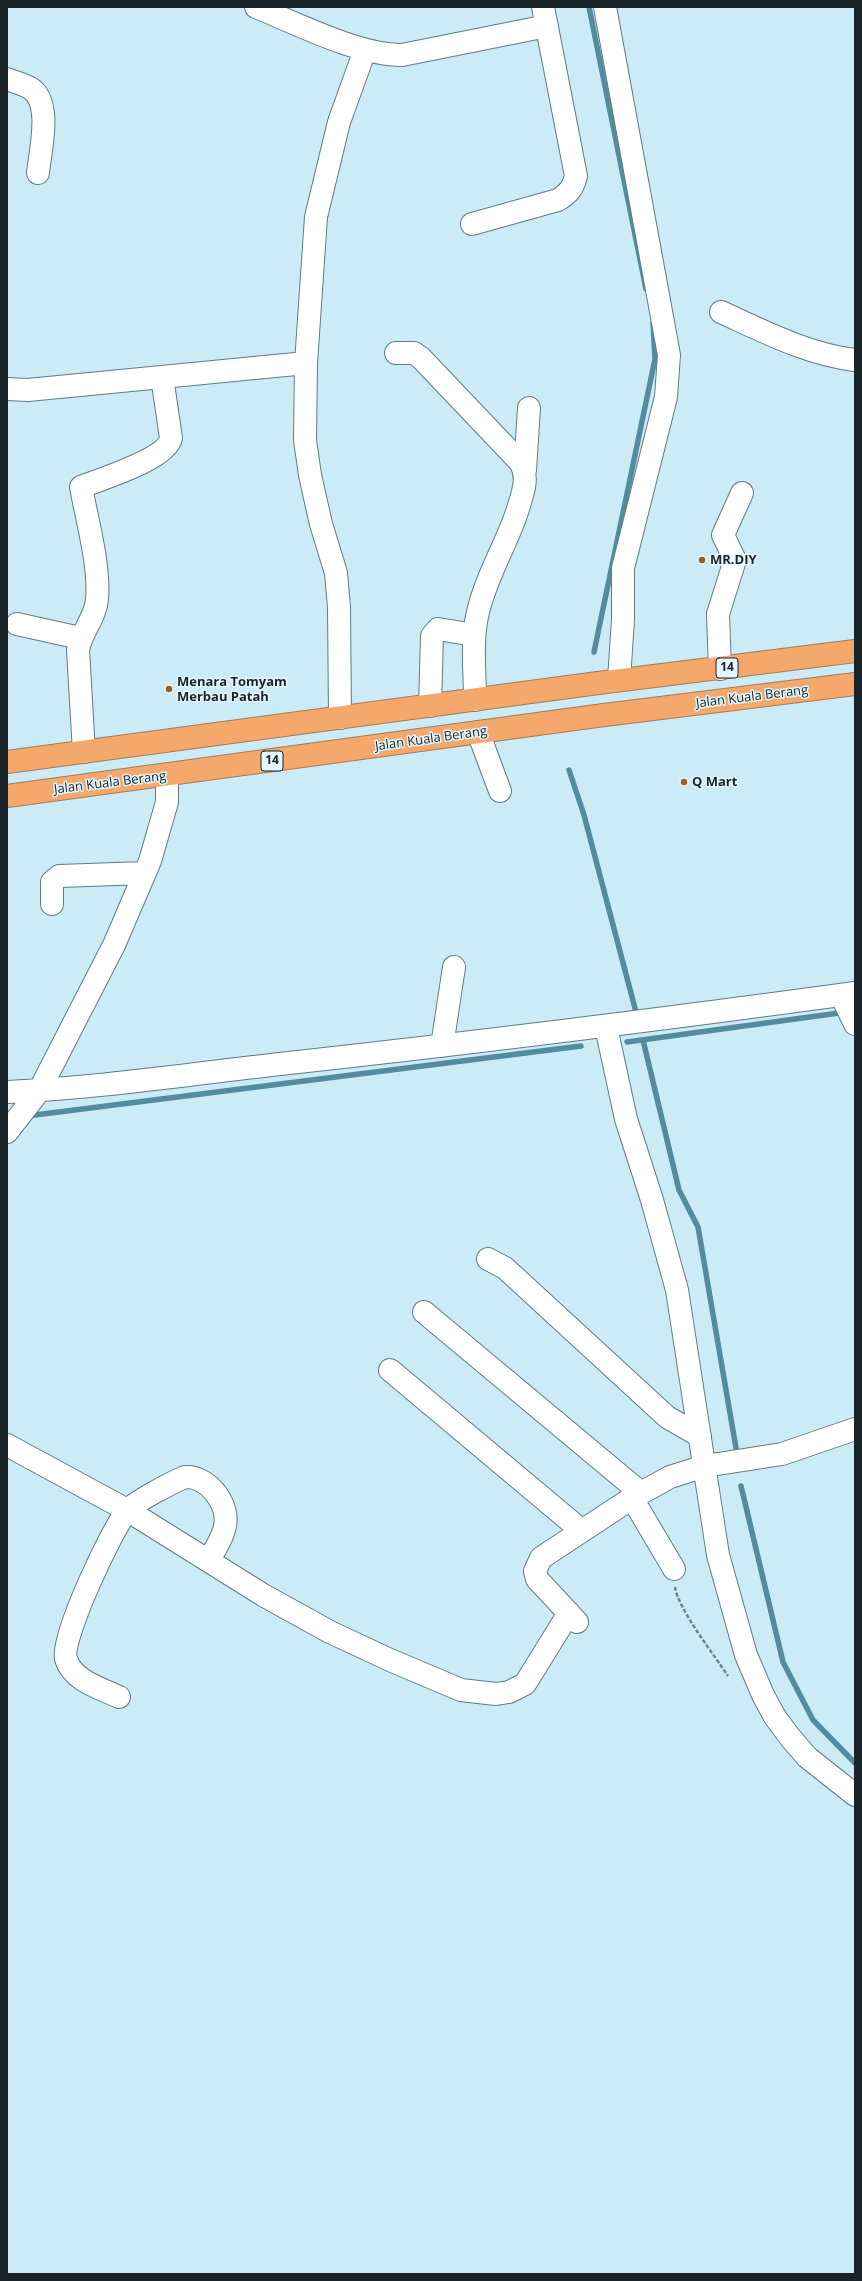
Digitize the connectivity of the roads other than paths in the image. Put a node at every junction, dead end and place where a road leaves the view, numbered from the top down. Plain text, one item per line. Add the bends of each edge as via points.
1 (256, 7) edge
2 (606, 7) edge
3 (545, 16) edge
4 (366, 50) junction
5 (7, 79) edge
6 (38, 173) dead end
7 (472, 224) dead end
8 (721, 312) dead end
9 (396, 353) dead end
10 (855, 360) edge
11 (306, 363) junction
12 (162, 377) junction
13 (7, 389) edge
14 (529, 408) dead end
15 (525, 470) junction
16 (742, 493) dead end
17 (17, 624) dead end
18 (474, 635) junction
19 (80, 638) junction
20 (855, 652) edge
21 (720, 669) junction
22 (619, 680) junction
23 (855, 684) edge
24 (475, 700) junction
25 (430, 706) junction
26 (340, 718) junction
27 (478, 732) junction
28 (84, 752) junction
29 (7, 762) edge
30 (167, 776) junction
31 (500, 791) dead end
32 (7, 796) edge
33 (145, 873) junction
34 (52, 904) dead end
35 (454, 967) dead end
36 (848, 994) edge
37 (855, 1024) edge
38 (606, 1027) junction
39 (442, 1046) junction
40 (7, 1092) edge
41 (35, 1095) junction
42 (8, 1131) edge
43 (488, 1259) dead end
44 (424, 1312) dead end
45 (390, 1370) dead end
46 (855, 1429) edge
47 (700, 1436) junction
48 (7, 1445) edge
49 (705, 1466) junction
50 (636, 1496) junction
51 (127, 1510) junction
52 (582, 1531) junction
53 (209, 1560) junction
54 (674, 1569) road end
55 (119, 1697) dead end
56 (855, 1795) edge

1 - 4 street
2 - 22 street via 669,355 666,397 623,568
3 - 4 street via 402,55 386,55
3 - 7 street via 576,176 573,186 569,193 558,200
4 - 11 street via 339,122 316,217
5 - 6 street via 31,89 40,99 44,111
8 - 10 street via 799,347
9 - 15 street via 414,353 421,358
11 - 12 street
11 - 26 street via 305,440 309,468 321,524 336,573 339,606
12 - 13 street via 28,390
12 - 19 street via 171,438 168,447 157,456 81,487 97,578 98,600
14 - 15 street
15 - 18 street via 524,487 510,532 478,611
16 - 21 street via 723,535 735,560 718,614
17 - 19 street
18 - 24 street
18 - 25 street via 438,629 434,632
19 - 28 street via 78,671
20 - 21 highway, 14
21 - 22 highway, 14
22 - 24 highway, 14
23 - 27 highway, Jalan Kuala Berang / 14
24 - 25 highway, 14
25 - 26 highway, 14
26 - 28 highway, 14
27 - 30 highway, Jalan Kuala Berang / 14
27 - 31 street
28 - 29 highway, 14
30 - 32 highway, Jalan Kuala Berang / 14
30 - 33 street via 167,802
33 - 34 street via 59,876 52,882
33 - 41 street via 114,945
35 - 39 street
36 - 37 street
36 - 38 street
38 - 39 street
38 - 47 street via 626,1119 677,1290
39 - 41 street
40 - 41 street
41 - 42 street
43 - 47 street via 505,1268 667,1417
44 - 50 street
45 - 52 street
46 - 49 street via 782,1454
47 - 49 street
48 - 51 street
49 - 50 street via 670,1476
49 - 56 street via 718,1555 753,1675 775,1717 789,1736 807,1756
50 - 52 street
50 - 54 street
51 - 53 street
51 - 53 street via 185,1477 192,1476 200,1480 210,1487 220,1500 225,1516 222,1535
51 - 55 street via 83,1598 66,1649 66,1658 78,1677
52 - 53 street via 541,1558 535,1571 542,1586 573,1618 525,1684 509,1692 496,1694 461,1690 330,1632 263,1595

